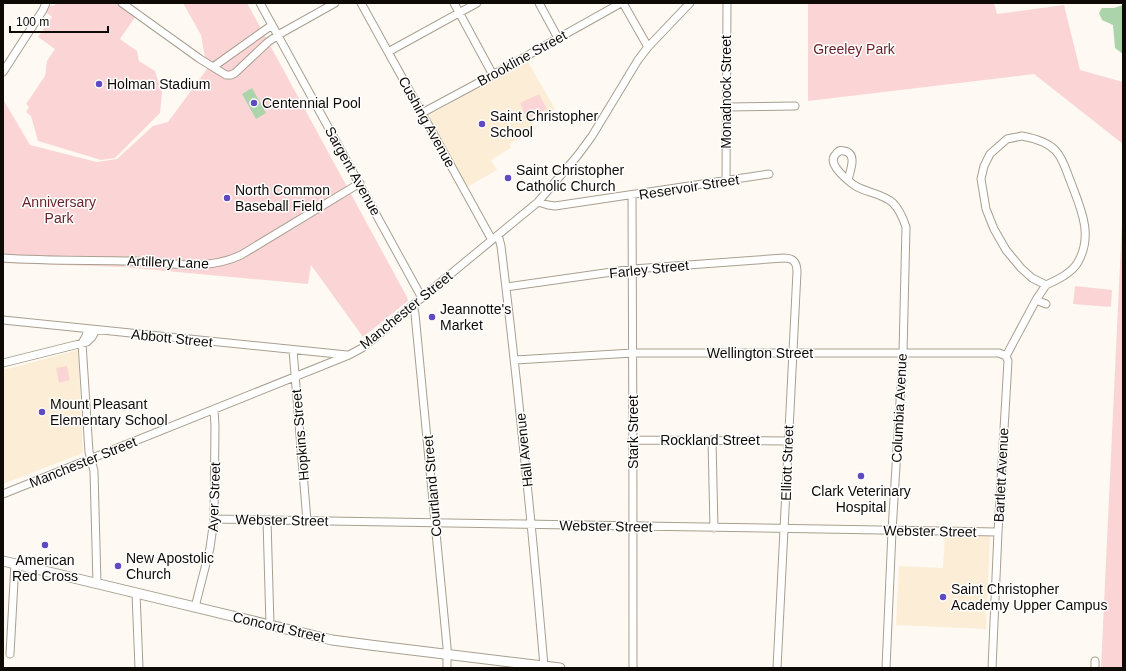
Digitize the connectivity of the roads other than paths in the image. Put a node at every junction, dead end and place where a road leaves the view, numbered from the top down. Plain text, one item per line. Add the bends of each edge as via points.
1 (46, 3) edge
2 (122, 3) edge
3 (260, 3) edge
4 (335, 3) edge
5 (361, 3) edge
6 (454, 3) edge
7 (477, 3) edge
8 (539, 3) edge
9 (622, 3) edge
10 (690, 3) edge
11 (726, 3) edge
12 (459, 13) junction
13 (272, 25) junction
14 (278, 36) junction
15 (558, 38) junction
16 (648, 47) junction
17 (388, 52) junction
18 (213, 67) junction
19 (3, 72) edge
20 (492, 75) junction
21 (795, 106) dead end
22 (726, 107) junction
23 (422, 113) junction
24 (769, 174) dead end
25 (848, 180) dead end
26 (726, 181) junction
27 (360, 183) junction
28 (632, 195) junction
29 (538, 202) junction
30 (495, 238) junction
31 (3, 258) edge
32 (792, 259) joint
33 (633, 269) junction
34 (1046, 285) junction
35 (506, 287) junction
36 (422, 298) junction
37 (1036, 300) junction
38 (1046, 304) dead end
39 (413, 305) junction
40 (3, 320) edge
41 (88, 329) junction
42 (96, 330) junction
43 (82, 344) junction
44 (293, 350) junction
45 (793, 352) junction
46 (633, 353) junction
47 (903, 354) junction
48 (349, 355) junction
49 (1006, 356) junction
50 (515, 360) junction
51 (3, 363) edge
52 (295, 376) junction
53 (214, 409) junction
54 (632, 440) junction
55 (712, 440) junction
56 (788, 440) junction
57 (91, 458) junction
58 (3, 494) edge
59 (214, 519) junction
60 (267, 520) junction
61 (307, 521) junction
62 (435, 523) junction
63 (532, 524) junction
64 (633, 526) junction
65 (714, 528) junction
66 (785, 529) junction
67 (892, 531) junction
68 (998, 532) junction
69 (3, 561) edge
70 (15, 563) junction
71 (97, 584) junction
72 (136, 593) junction
73 (195, 607) junction
74 (270, 625) junction
75 (10, 654) dead end
76 (447, 654) junction
77 (544, 666) junction
78 (139, 668) edge
79 (447, 668) edge
80 (560, 668) edge
81 (634, 668) edge
82 (777, 668) edge
83 (886, 668) edge
84 (992, 668) edge

1 - 19 street
2 - 18 street
3 - 13 street, Sargent Avenue
4 - 14 street
5 - 17 street, Cushing Avenue
6 - 12 street
7 - 12 street
8 - 15 street
9 - 15 street, Brookline Street
9 - 16 street
10 - 16 street, Manchester Street
11 - 22 street, Monadnock Street
12 - 17 street
12 - 20 street
13 - 14 street, Sargent Avenue
13 - 18 street
14 - 18 street via 231,75 226,75
14 - 27 street, Sargent Avenue
15 - 20 street, Brookline Street
16 - 29 street, Manchester Street via 578,155
17 - 23 street, Cushing Avenue
20 - 23 street, Brookline Street
21 - 22 street
22 - 26 street, Monadnock Street
23 - 30 street, Cushing Avenue
24 - 26 street, Reservoir Street
25 - 47 street, Columbia Avenue via 884,197 892,203 904,220 906,235
26 - 28 street, Reservoir Street
27 - 31 street, Artillery Lane via 241,255 225,262 193,266 132,261
27 - 36 street, Sargent Avenue
28 - 29 street, Reservoir Street via 556,206
28 - 33 street, Stark Street
29 - 30 street, Manchester Street
30 - 35 street, Hall Avenue via 501,246
30 - 36 street, Manchester Street
32 - 33 street, Farley Street
32 - 45 street, Elliott Street via 797,266
33 - 35 street, Farley Street
33 - 46 street, Stark Street
34 - 34 street via 1063,277 1077,264 1084,250 1083,215 1062,159 1055,150 1035,138 1022,136 1007,139 990,154 984,166 981,179 986,209 1006,250 1032,278
34 - 37 street
35 - 50 street, Hall Avenue
36 - 39 street, Manchester Street
37 - 38 street
37 - 49 street
39 - 48 street, Manchester Street via 362,348
39 - 62 street, Courtland Street
40 - 41 street, Abbott Street
41 - 42 street, Abbott Street
41 - 43 street
42 - 43 street via 90,340
42 - 44 street, Abbott Street
43 - 51 street
43 - 57 street
44 - 48 street, Abbott Street
44 - 52 street, Hopkins Street
45 - 46 street, Wellington Street
45 - 47 street, Wellington Street
45 - 56 street, Elliott Street
46 - 50 street, Wellington Street
46 - 54 street, Stark Street
47 - 49 street, Wellington Street via 1000,353
47 - 67 street, Columbia Avenue
48 - 52 street, Manchester Street
49 - 68 street, Bartlett Avenue via 1008,362
50 - 63 street, Hall Avenue
52 - 53 street, Manchester Street
52 - 61 street, Hopkins Street
53 - 57 street, Manchester Street
53 - 59 street, Ayer Street
54 - 55 street, Rockland Street
54 - 64 street, Stark Street
55 - 56 street, Rockland Street
55 - 65 street
56 - 66 street, Elliott Street
57 - 58 street, Manchester Street
57 - 71 street via 94,471
59 - 60 street, Webster Street
59 - 73 street, Ayer Street via 210,548
60 - 61 street, Webster Street
60 - 74 street
61 - 62 street, Webster Street
62 - 63 street, Webster Street
62 - 76 street, Courtland Street
63 - 64 street, Webster Street
63 - 77 street, Hall Avenue
64 - 65 street, Webster Street
64 - 81 street, Stark Street
65 - 66 street, Webster Street
66 - 67 street, Webster Street
66 - 82 street, Elliott Street
67 - 68 street, Webster Street
67 - 83 street, Columbia Avenue
68 - 84 street, Bartlett Avenue
69 - 70 main road, Concord Street
70 - 71 main road, Concord Street
70 - 75 street
71 - 72 main road, Concord Street
72 - 73 main road, Concord Street
72 - 78 street
73 - 74 main road, Concord Street
74 - 76 main road, Concord Street via 347,642
76 - 77 main road, Concord Street
76 - 79 street, Courtland Street
77 - 80 main road, Concord Street

